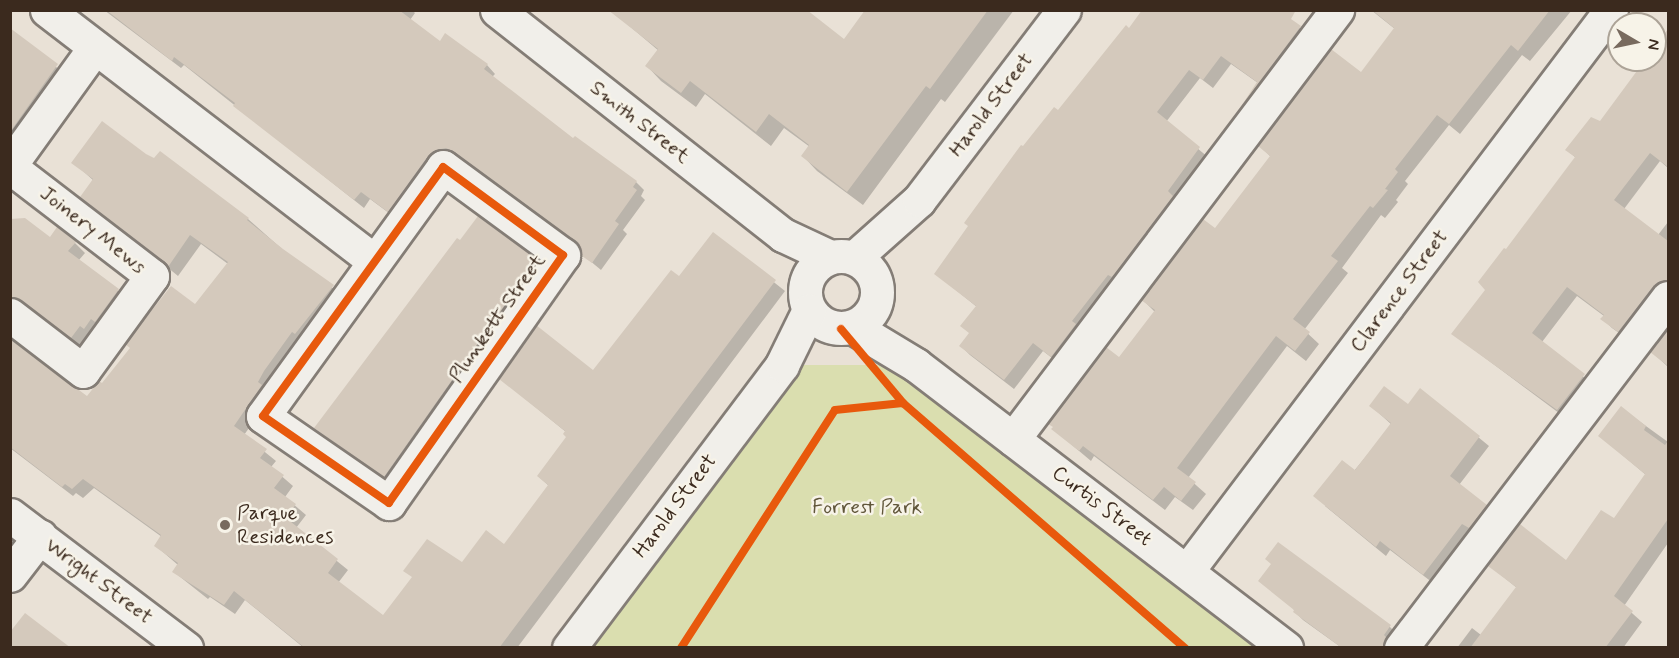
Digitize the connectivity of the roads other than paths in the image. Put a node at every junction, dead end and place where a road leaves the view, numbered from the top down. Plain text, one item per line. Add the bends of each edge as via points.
1 (47, 10) edge
2 (497, 10) edge
3 (1064, 10) edge
4 (1337, 10) edge
5 (1611, 10) edge
6 (95, 47) junction
7 (10, 166) edge
8 (919, 200) junction
9 (783, 235) junction
10 (842, 258) junction
11 (373, 260) junction
12 (877, 293) junction
13 (807, 298) junction
14 (1668, 298) edge
15 (10, 315) edge
16 (847, 328) junction
17 (782, 365) junction
18 (916, 365) junction
19 (1013, 439) junction
20 (10, 515) edge
21 (40, 536) junction
22 (1187, 571) junction
23 (10, 575) edge
24 (186, 648) edge
25 (569, 648) edge
26 (1286, 648) edge
27 (1401, 648) edge

1 - 6 street
2 - 9 street, Smith Street
3 - 8 street, Harold Street
4 - 19 street
5 - 22 street, Clarence Street
6 - 7 street, Joinery Mews
6 - 11 street
7 - 15 street, Joinery Mews via 152,276 83,371
8 - 10 street, Harold Street
8 - 12 street, Harold Street
9 - 10 street, Smith Street
9 - 13 street, Smith Street
10 - 12 street via 870,269
10 - 13 street via 814,268
11 - 11 street, Plunkett Street via 442,167 563,255 389,503 263,416
12 - 16 street via 869,316
12 - 18 street, Curtis Street
13 - 16 street via 823,324
13 - 17 street, Harold Street
14 - 27 street
16 - 17 street, Harold Street
16 - 18 street, Curtis Street
17 - 25 street, Harold Street
18 - 19 street, Curtis Street
19 - 22 street, Curtis Street
20 - 21 street, Wright Street
21 - 23 street
21 - 24 street, Wright Street
22 - 26 street, Curtis Street

